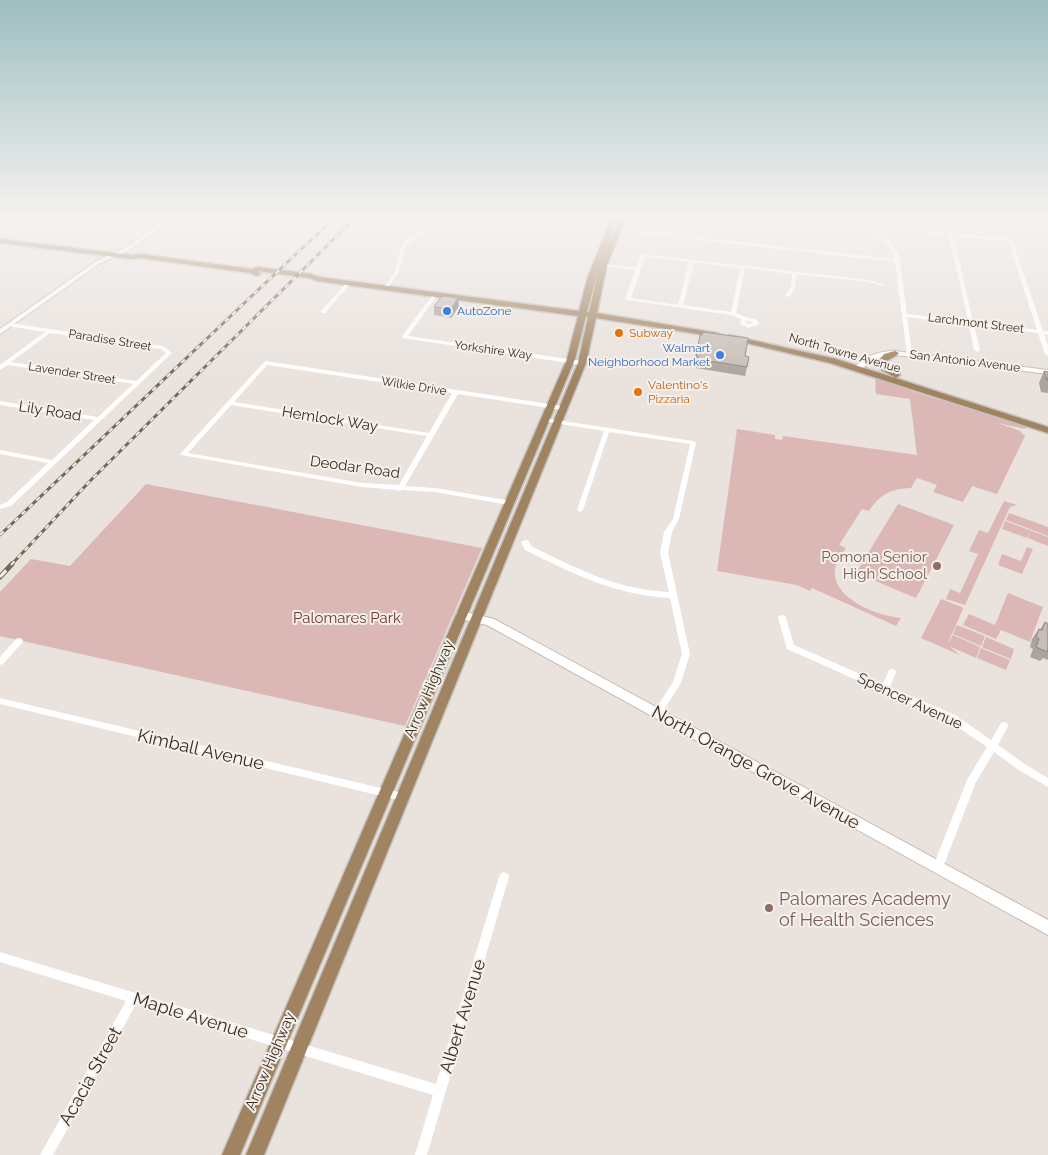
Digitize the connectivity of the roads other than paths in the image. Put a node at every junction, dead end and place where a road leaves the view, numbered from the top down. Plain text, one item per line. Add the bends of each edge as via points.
1 (85, 272) edge
2 (253, 272) edge
3 (397, 272) edge
4 (594, 272) edge
5 (602, 272) edge
6 (635, 272) edge
7 (689, 272) edge
8 (742, 272) edge
9 (785, 272) edge
10 (899, 272) edge
11 (959, 272) edge
12 (1020, 272) edge
13 (795, 273) junction
14 (846, 279) junction
15 (349, 283) junction
16 (883, 285) dead end
17 (846, 286) dead end
18 (385, 288) junction
19 (436, 294) junction
20 (788, 295) dead end
21 (680, 306) junction
22 (323, 312) dead end
23 (582, 314) junction
24 (732, 314) junction
25 (592, 315) junction
26 (904, 315) junction
27 (970, 322) junction
28 (10, 325) junction
29 (50, 330) junction
30 (0, 332) edge
31 (1040, 332) junction
32 (1048, 333) edge
33 (746, 338) junction
34 (977, 350) dead end
35 (896, 353) junction
36 (909, 354) junction
37 (1048, 354) edge
38 (570, 361) junction
39 (7, 363) junction
40 (582, 363) junction
41 (859, 366) junction
42 (0, 368) edge
43 (1048, 372) edge
44 (896, 376) junction
45 (138, 383) junction
46 (456, 392) junction
47 (0, 403) edge
48 (229, 403) junction
49 (550, 406) junction
50 (562, 408) junction
51 (99, 420) junction
52 (544, 420) junction
53 (556, 422) junction
54 (1048, 424) edge
55 (607, 430) junction
56 (1048, 430) edge
57 (432, 435) junction
58 (0, 452) edge
59 (53, 462) junction
60 (400, 488) junction
61 (509, 503) junction
62 (524, 505) junction
63 (0, 507) edge
64 (580, 510) dead end
65 (525, 542) dead end
66 (674, 595) junction
67 (461, 615) junction
68 (476, 618) junction
69 (782, 618) dead end
70 (19, 641) dead end
71 (0, 662) edge
72 (892, 672) dead end
73 (886, 688) junction
74 (0, 701) edge
75 (657, 713) junction
76 (1004, 726) dead end
77 (991, 745) junction
78 (1048, 783) edge
79 (385, 793) junction
80 (402, 798) junction
81 (938, 867) junction
82 (504, 877) dead end
83 (1048, 928) edge
84 (0, 957) edge
85 (134, 998) junction
86 (278, 1043) junction
87 (298, 1049) junction
88 (440, 1090) junction
89 (46, 1155) edge
90 (231, 1155) edge
91 (255, 1155) edge
92 (421, 1155) edge

1 - 28 main road
2 - 15 main road, North Towne Avenue via 308,281
3 - 18 street
4 - 23 main road, Arrow Highway
5 - 25 main road, Arrow Highway
6 - 21 street via 628,300
7 - 21 street
8 - 24 street
9 - 13 street
10 - 26 street
11 - 27 street
12 - 31 street
13 - 14 street
13 - 20 street
14 - 16 street
14 - 17 street
15 - 18 main road, North Towne Avenue
15 - 22 street
18 - 19 main road, North Towne Avenue
19 - 23 main road, North Towne Avenue
19 - 38 street, Yorkshire Way via 404,337
21 - 24 street
23 - 25 main road, North Towne Avenue
23 - 38 main road, Arrow Highway
24 - 33 street via 744,319 742,323 748,326
25 - 33 main road, North Towne Avenue
25 - 40 main road, Arrow Highway
26 - 27 street, Larchmont Street
26 - 36 street
27 - 31 street, Larchmont Street
27 - 34 street
28 - 29 street, Paradise Street
28 - 30 main road
29 - 39 street
29 - 45 street, Paradise Street via 164,348 169,353
31 - 32 street, Larchmont Street
31 - 37 street
33 - 41 main road, North Towne Avenue
35 - 36 main road, San Antonio Avenue
35 - 41 main road, San Antonio Avenue via 876,355
35 - 44 main road via 882,362 883,367
36 - 43 main road, San Antonio Avenue
38 - 40 street, Yorkshire Way
38 - 49 main road, Arrow Highway
39 - 42 street
39 - 45 street, Lavender Street
40 - 50 main road, Arrow Highway
41 - 44 main road, North Towne Avenue
41 - 56 main road, North Towne Avenue
44 - 54 main road, North Towne Avenue
45 - 51 street
46 - 48 street, Wilkie Drive via 266,363
46 - 49 street, Wilkie Drive
46 - 57 street
47 - 51 street, Lily Road
48 - 57 street, Hemlock Way
48 - 60 street, Deodar Road via 182,454 362,485
49 - 50 street, Wilkie Drive
49 - 52 main road, Arrow Highway
50 - 53 main road, Arrow Highway
51 - 59 street
52 - 53 street
52 - 61 main road, Arrow Highway
53 - 55 street
53 - 62 main road, Arrow Highway
55 - 64 street
55 - 66 street via 693,443 676,519 665,543 664,553
57 - 60 street
58 - 59 street
59 - 63 street via 9,504
60 - 61 street, Deodar Road via 436,490
61 - 62 main road, Deodar Road
61 - 67 main road, Arrow Highway
62 - 68 main road, Arrow Highway
65 - 66 street via 528,548 605,585 635,593
66 - 75 street via 686,654 677,683
67 - 68 main road, North Orange Grove Avenue
67 - 79 main road, Arrow Highway
68 - 75 main road, North Orange Grove Avenue via 490,622
68 - 80 main road, Arrow Highway
69 - 73 street, Spencer Avenue via 790,647
70 - 71 street
72 - 73 street
73 - 77 street, Spencer Avenue via 952,718
74 - 79 street, Kimball Avenue
75 - 81 main road, North Orange Grove Avenue
76 - 77 street
77 - 78 street, Spencer Avenue via 1011,762
77 - 81 street via 972,780
79 - 80 street, Kimball Avenue
79 - 86 main road, Arrow Highway
80 - 87 main road, Arrow Highway
81 - 83 main road, North Orange Grove Avenue
82 - 88 street, Albert Avenue
84 - 85 street, Maple Avenue
85 - 86 street, Maple Avenue
85 - 89 street, Acacia Street
86 - 87 street, Maple Avenue
86 - 90 main road, Arrow Highway
87 - 88 street, Maple Avenue
87 - 91 main road, Arrow Highway
88 - 92 street, Albert Avenue

